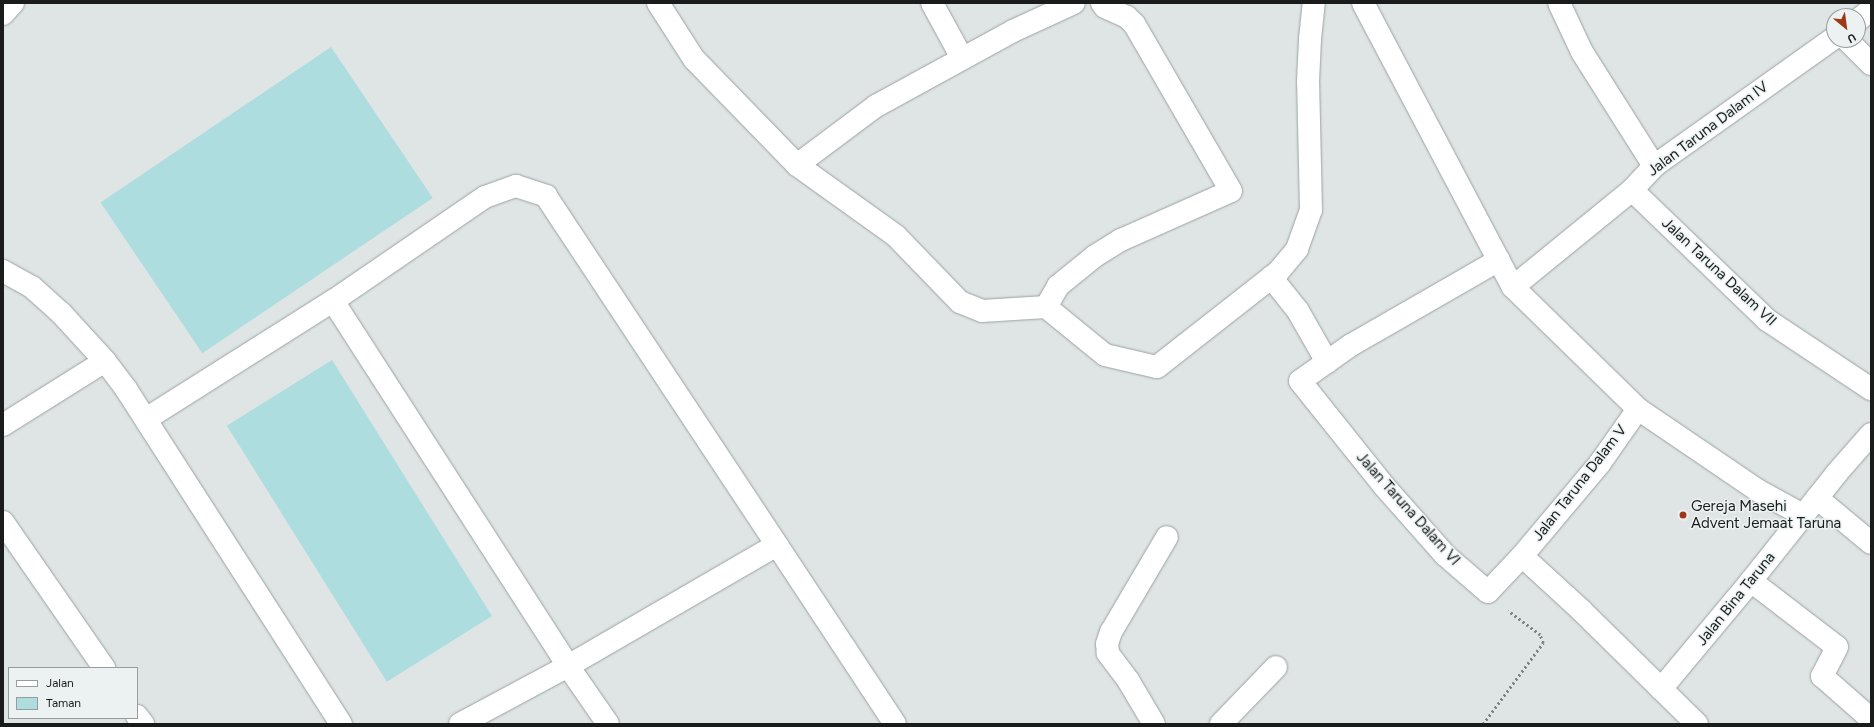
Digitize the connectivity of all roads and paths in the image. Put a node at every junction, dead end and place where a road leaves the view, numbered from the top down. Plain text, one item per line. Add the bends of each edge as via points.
1 (13, 3) edge
2 (658, 3) edge
3 (932, 3) edge
4 (1074, 3) edge
5 (1102, 3) edge
6 (1314, 3) edge
7 (1363, 3) edge
8 (1559, 3) edge
9 (3, 14) edge
10 (1826, 44) edge
11 (1855, 48) edge
12 (962, 58) junction
13 (1871, 64) edge
14 (797, 165) junction
15 (1654, 166) junction
16 (1632, 190) junction
17 (1500, 260) junction
18 (3, 270) edge
19 (1271, 277) junction
20 (1513, 287) junction
21 (333, 301) junction
22 (1046, 307) junction
23 (105, 361) junction
24 (1327, 362) junction
25 (1871, 389) edge
26 (1638, 409) junction
27 (146, 419) junction
28 (3, 425) edge
29 (1871, 434) edge
30 (1817, 498) junction
31 (1803, 515) junction
32 (3, 522) edge
33 (1167, 537) dead end
34 (1871, 543) edge
35 (777, 545) junction
36 (1522, 556) junction
37 (1751, 581) junction
38 (1488, 592) junction
39 (568, 666) junction
40 (103, 667) edge
41 (1276, 667) dead end
42 (1661, 689) junction
43 (1871, 719) edge
44 (341, 724) edge
45 (460, 724) edge
46 (608, 724) edge
47 (895, 724) edge
48 (1154, 724) edge
49 (1221, 724) edge
50 (1483, 724) edge
51 (1698, 724) edge

1 - 9 street
2 - 14 street via 694,59
3 - 12 street
4 - 12 street
5 - 22 street via 1105,7 1127,17 1134,24 1231,192 1121,240 1095,256 1058,286
6 - 19 street via 1308,82 1311,210 1297,249
7 - 17 street
8 - 15 street via 1582,52
10 - 15 street, Jalan Taruna Dalam IV
11 - 13 street
12 - 14 street via 876,106
14 - 22 street via 896,236 960,302 982,311
15 - 16 street, Jalan Taruna Dalam IV
16 - 20 street, Jalan Taruna Dalam IV
16 - 25 street, Jalan Taruna Dalam VII via 1767,320
17 - 20 street
17 - 24 street via 1351,345
18 - 23 street via 32,287 61,313
19 - 22 street via 1157,366 1105,355
19 - 24 street via 1298,311
20 - 26 street
21 - 27 street
21 - 35 street via 485,197 516,186 546,196
21 - 39 street
23 - 27 street
23 - 28 street
24 - 38 street, Jalan Taruna Dalam VI via 1300,381 1444,555
26 - 31 street via 1757,490
26 - 36 street, Jalan Taruna Dalam V via 1600,463
27 - 44 street
29 - 30 street, Jalan Bina Taruna
30 - 31 street, Jalan Bina Taruna
30 - 34 street
31 - 37 street, Jalan Bina Taruna
32 - 40 street
33 - 48 street via 1111,632 1107,644 1108,653 1128,680
35 - 39 street
35 - 47 street
36 - 38 street
36 - 42 street
37 - 42 street, Jalan Bina Taruna
37 - 43 street via 1837,647 1822,676
38 - 50 path via 1540,635 1543,643
39 - 45 street
39 - 46 street
41 - 49 street
42 - 51 street

